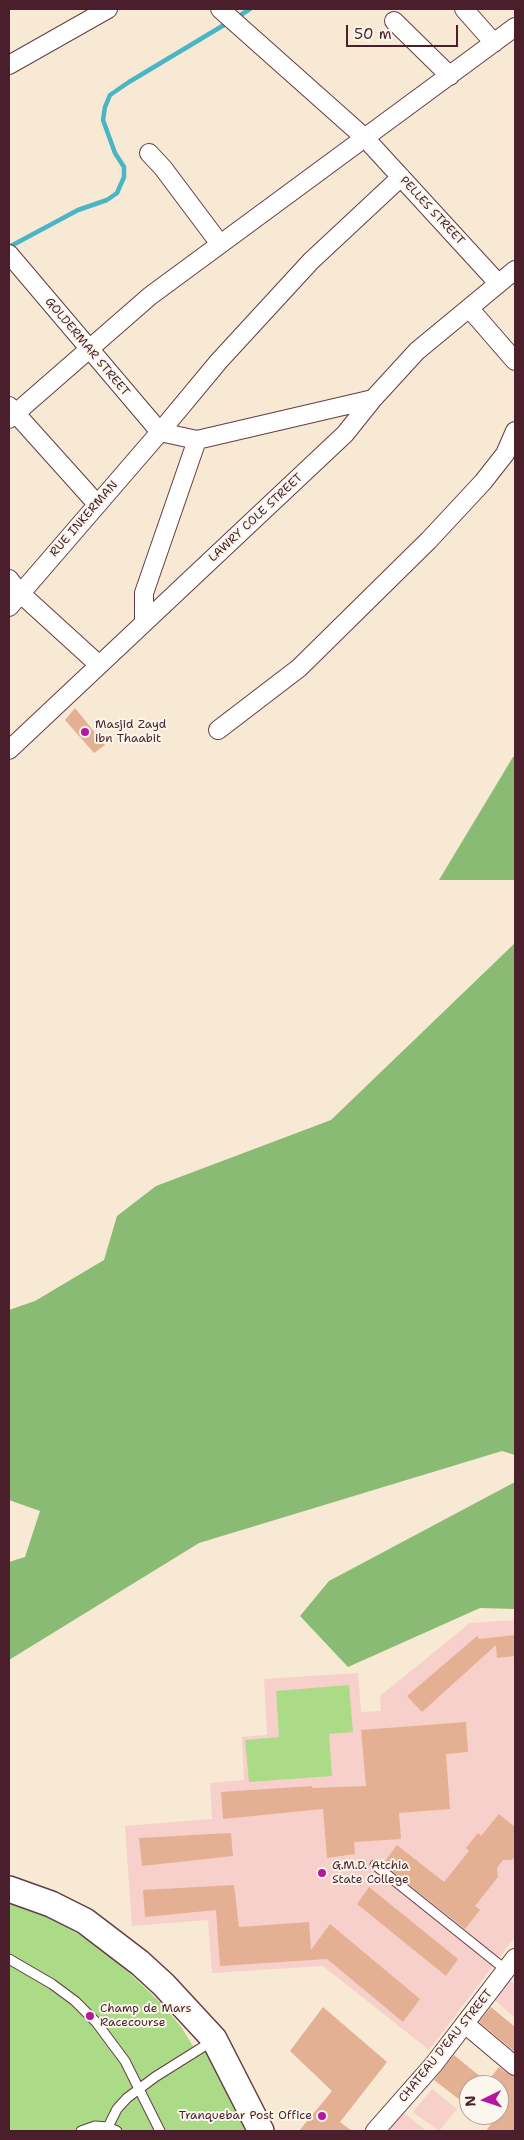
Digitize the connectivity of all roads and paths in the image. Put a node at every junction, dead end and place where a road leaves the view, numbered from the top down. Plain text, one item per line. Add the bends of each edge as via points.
1 (108, 9) edge
2 (220, 9) edge
3 (464, 9) edge
4 (394, 21) dead end
5 (515, 27) edge
6 (494, 43) junction
7 (9, 65) edge
8 (450, 76) junction
9 (365, 138) junction
10 (149, 153) dead end
11 (401, 177) junction
12 (220, 244) junction
13 (12, 258) edge
14 (515, 270) edge
15 (498, 283) junction
16 (469, 308) junction
17 (89, 350) junction
18 (515, 361) edge
19 (373, 399) junction
20 (11, 413) edge
21 (515, 431) edge
22 (160, 432) junction
23 (197, 440) junction
24 (97, 504) junction
25 (9, 579) edge
26 (20, 593) junction
27 (9, 607) edge
28 (144, 622) junction
29 (98, 664) junction
30 (218, 730) dead end
31 (9, 750) edge
32 (375, 1865) dead end
33 (9, 1889) edge
34 (9, 1959) edge
35 (512, 1969) edge
36 (465, 2024) junction
37 (214, 2039) junction
38 (515, 2066) edge
39 (139, 2088) junction
40 (108, 2127) junction
41 (258, 2129) edge
42 (81, 2131) edge
43 (117, 2131) edge
44 (160, 2131) edge
45 (375, 2131) edge

1 - 7 street
2 - 9 street, PELLES STREET
3 - 6 street
4 - 8 street
5 - 6 street
6 - 8 street
8 - 9 street
9 - 11 street, PELLES STREET
9 - 12 street
10 - 12 street
11 - 15 street, PELLES STREET
11 - 22 street, RUE INKERMAN via 311,261 218,361
12 - 17 street via 150,296
13 - 17 street, GOLDERMAR STREET
14 - 15 street, LAWRY COLE STREET
15 - 16 street, LAWRY COLE STREET
16 - 18 street
16 - 19 street, LAWRY COLE STREET via 417,351
17 - 20 street
17 - 22 street, GOLDERMAR STREET
19 - 23 street
19 - 28 street, LAWRY COLE STREET via 346,434
20 - 24 street
21 - 30 street via 505,454 484,482 429,540 299,668
22 - 23 street
22 - 24 street, RUE INKERMAN
23 - 28 street via 144,594
24 - 26 street, RUE INKERMAN
25 - 26 street
26 - 27 street, RUE INKERMAN
26 - 29 street
28 - 29 street, LAWRY COLE STREET
29 - 31 street, LAWRY COLE STREET
32 - 35 lane
33 - 37 main road via 85,1921 116,1943 164,1985
34 - 39 lane via 75,2001 96,2022 125,2061
35 - 36 street, CHATEAU D'EAU STREET
36 - 38 street
36 - 45 street, CHATEAU D'EAU STREET
37 - 39 lane
37 - 41 main road
39 - 40 lane via 117,2109
39 - 44 lane
40 - 42 lane via 96,2126
40 - 43 lane

